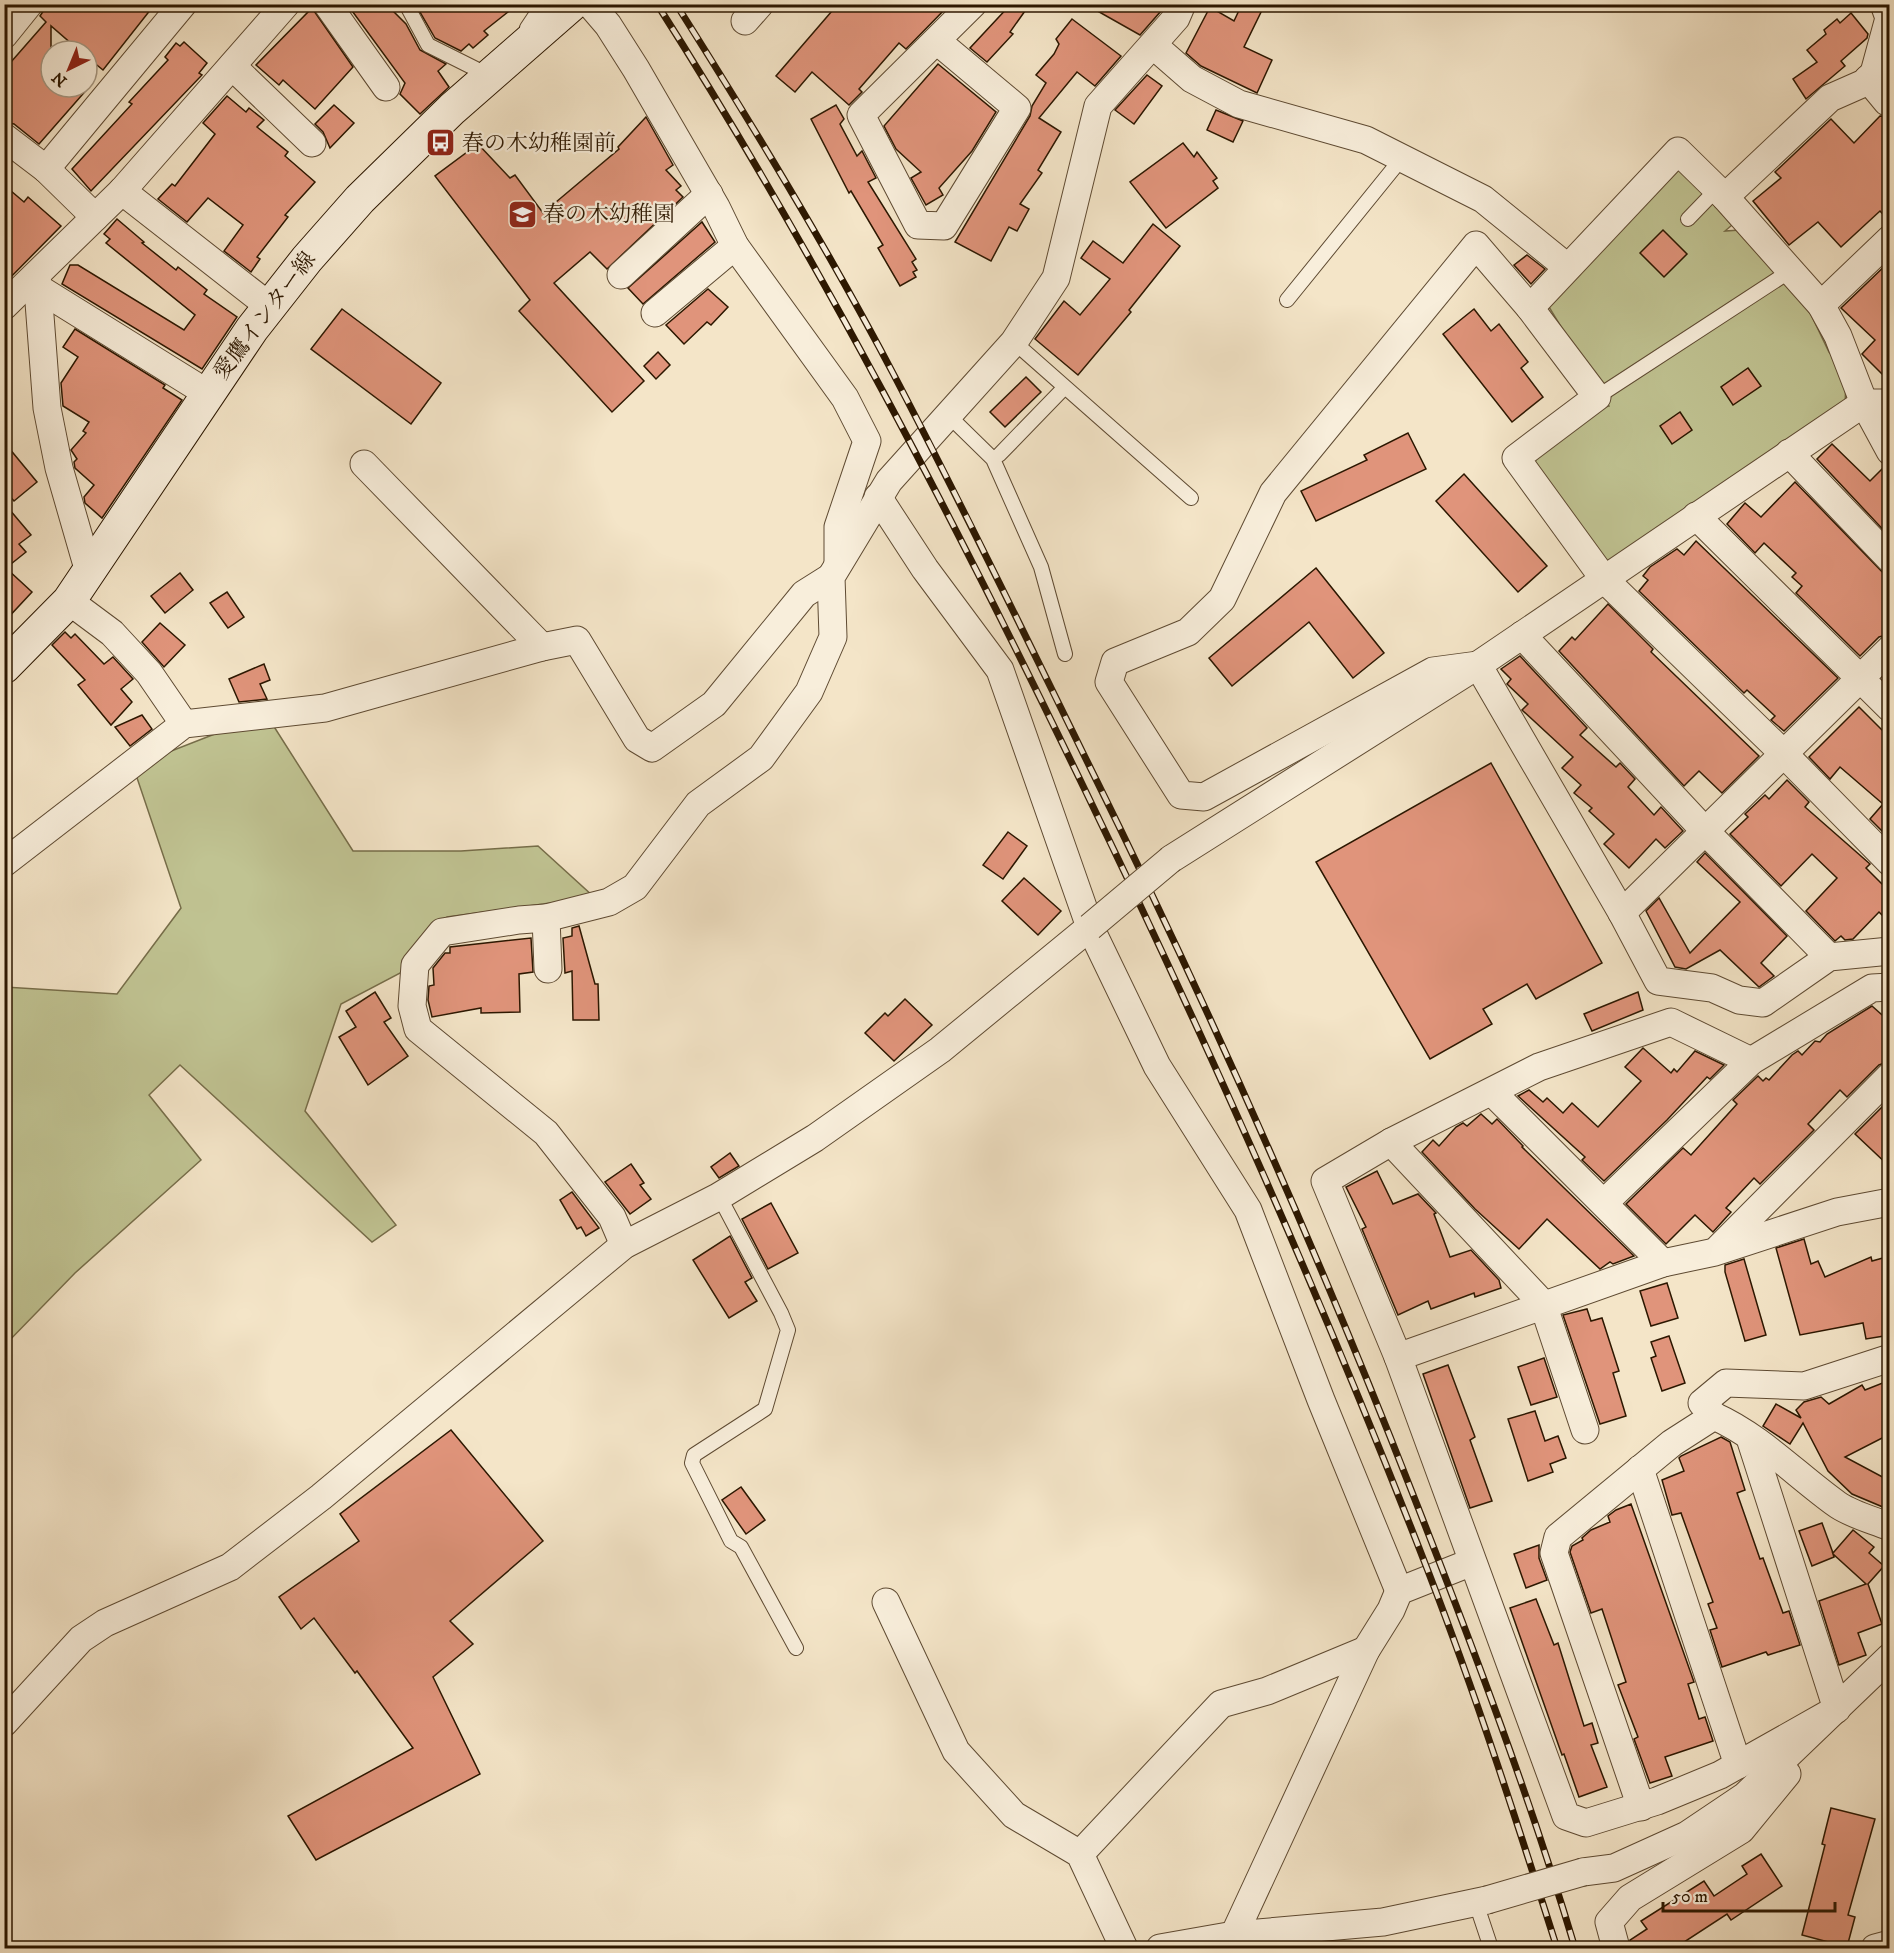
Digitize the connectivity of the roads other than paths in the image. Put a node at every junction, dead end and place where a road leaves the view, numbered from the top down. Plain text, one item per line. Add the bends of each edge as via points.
1 (29, 4) edge
2 (183, 4) edge
3 (286, 4) edge
4 (327, 4) edge
5 (406, 4) edge
6 (543, 4) edge
7 (572, 4) edge
8 (590, 4) edge
9 (973, 4) edge
10 (1182, 4) edge
11 (1884, 4) edge
12 (1889, 16) edge
13 (4, 35) edge
14 (937, 41) junction
15 (1153, 45) junction
16 (522, 48) junction
17 (232, 66) junction
18 (490, 76) junction
19 (1868, 79) junction
20 (386, 87) dead end
21 (1887, 102) dead end
22 (4, 137) edge
23 (312, 143) dead end
24 (1402, 158) junction
25 (46, 169) junction
26 (122, 191) junction
27 (709, 194) junction
28 (1721, 194) junction
29 (95, 217) junction
30 (1688, 219) dead end
31 (1890, 239) edge
32 (735, 246) junction
33 (1567, 267) junction
34 (1790, 271) junction
35 (621, 275) dead end
36 (38, 282) junction
37 (1287, 300) dead end
38 (1821, 305) junction
39 (4, 306) edge
40 (269, 306) junction
41 (1530, 308) junction
42 (655, 313) dead end
43 (1014, 342) junction
44 (1064, 388) junction
45 (207, 393) junction
46 (1597, 397) junction
47 (1876, 403) edge
48 (948, 415) junction
49 (1890, 451) edge
50 (1790, 453) junction
51 (999, 454) dead end
52 (364, 464) dead end
53 (878, 497) junction
54 (1191, 498) dead end
55 (1696, 516) junction
56 (1890, 559) edge
57 (835, 571) junction
58 (89, 572) junction
59 (1604, 579) junction
60 (69, 601) junction
61 (1522, 634) junction
62 (542, 647) junction
63 (1890, 649) edge
64 (1065, 654) dead end
65 (1478, 665) junction
66 (4, 667) edge
67 (1860, 677) junction
68 (1890, 708) edge
69 (184, 724) junction
70 (1784, 754) junction
71 (1706, 831) junction
72 (1890, 862) edge
73 (4, 863) edge
74 (1622, 913) junction
75 (546, 918) junction
76 (1090, 927) junction
77 (1890, 951) edge
78 (1829, 957) junction
79 (548, 969) dead end
80 (1890, 987) edge
81 (1751, 1061) junction
82 (1890, 1076) edge
83 (1492, 1092) junction
84 (1391, 1142) junction
85 (719, 1196) junction
86 (1605, 1202) junction
87 (1890, 1202) edge
88 (624, 1245) junction
89 (1715, 1252) junction
90 (1664, 1263) junction
91 (1543, 1304) junction
92 (1398, 1357) junction
93 (1890, 1358) edge
94 (1714, 1416) junction
95 (1585, 1430) dead end
96 (1750, 1438) junction
97 (1640, 1469) junction
98 (1890, 1527) edge
99 (1472, 1562) junction
100 (1399, 1591) junction
101 (886, 1602) dead end
102 (796, 1648) dead end
103 (1366, 1650) junction
104 (1890, 1658) edge
105 (1828, 1718) junction
106 (4, 1723) edge
107 (1738, 1765) junction
108 (1641, 1807) junction
109 (1080, 1854) junction
110 (1482, 1901) junction
111 (1234, 1935) junction
112 (1890, 1944) edge
113 (1124, 1948) edge
114 (1160, 1948) edge
115 (1491, 1948) edge
116 (1616, 1948) edge
117 (1875, 1948) edge

1 - 13 street
2 - 25 street
3 - 17 street
4 - 20 street
5 - 18 lane via 428,45
6 - 16 lane via 529,23
7 - 16 main road, 愛鷹インター線
8 - 27 street via 614,34
9 - 14 street
10 - 15 street via 1176,18
11 - 12 street
12 - 19 street via 1874,73
14 - 14 street via 1017,108 944,226 918,225 861,115
15 - 24 street via 1192,79 1239,104 1366,140
15 - 43 street via 1098,106 1056,278
16 - 18 main road, 愛鷹インター線
17 - 23 street
17 - 26 street
18 - 40 main road, 愛鷹インター線 via 360,199
19 - 21 street
19 - 28 street via 1830,98
22 - 25 street
24 - 33 street via 1483,199
24 - 37 lane
25 - 29 street
26 - 29 street
26 - 40 street
27 - 32 street
27 - 35 street
28 - 30 lane
28 - 33 street via 1677,151
28 - 34 street
29 - 36 street
31 - 38 street
32 - 42 street
32 - 57 street via 845,398 867,441 837,527
33 - 41 street
34 - 38 street
34 - 46 lane
36 - 39 street
36 - 45 street
36 - 58 street via 47,408 59,468
38 - 47 street
40 - 45 main road, 愛鷹インター線
41 - 46 street
41 - 65 street via 1476,245 1273,493 1222,598 1188,632 1115,662 1109,682 1181,795 1204,797 1433,671
43 - 44 lane
43 - 48 street
44 - 51 lane
44 - 54 lane
45 - 58 main road, 愛鷹インター線
46 - 59 street via 1516,458
47 - 49 street
47 - 50 street
48 - 53 street
48 - 64 lane via 993,459 1041,567
50 - 55 street
50 - 56 street
52 - 62 street
53 - 57 street
53 - 76 street via 925,569 1000,670
55 - 59 street
55 - 67 street
57 - 62 street via 804,594 714,704 652,748 637,739 577,640
57 - 75 street via 833,637 809,692 761,758 698,804 635,887 609,902
58 - 60 main road, 愛鷹インター線
59 - 61 street
59 - 70 street
60 - 66 main road, 愛鷹インター線
60 - 69 street via 112,633 149,673
61 - 65 street
61 - 71 street
62 - 69 street via 325,708
63 - 67 street
65 - 74 street
65 - 76 street, bridge via 1171,859
67 - 68 street
67 - 70 street
69 - 73 street
70 - 71 street
70 - 72 street
71 - 74 street
71 - 78 street
74 - 78 street via 1658,981 1712,988 1739,1000 1763,1003
75 - 79 street
75 - 88 street via 442,932 415,965 414,1019 433,1044 546,1133 612,1217
76 - 85 street via 940,1050 815,1138
76 - 100 street via 1157,1066 1248,1210
77 - 78 street
80 - 81 street via 1872,988
81 - 83 street via 1671,1022 1539,1067
81 - 86 street
82 - 89 street
83 - 84 street
83 - 86 street
84 - 91 street
84 - 92 street via 1325,1181
85 - 88 street
85 - 102 lane via 788,1330 765,1409 694,1455 692,1463 731,1541 741,1547
86 - 90 street
87 - 89 street via 1837,1212
88 - 106 street via 230,1568 105,1623 81,1639
89 - 90 street
90 - 91 street
91 - 92 street
91 - 95 street
92 - 99 street
93 - 94 street via 1804,1386 1726,1383 1702,1403
94 - 96 street
94 - 97 street
96 - 98 street via 1840,1506
96 - 105 street
97 - 107 street
97 - 108 street via 1558,1537 1554,1553
99 - 100 street
99 - 108 street via 1566,1816 1586,1822
100 - 103 street
101 - 109 street via 956,1751 1014,1815
103 - 109 street via 1267,1691 1221,1704
103 - 111 street
104 - 105 street
105 - 107 street
105 - 110 street, bridge via 1745,1796 1687,1835 1614,1868 1582,1872
105 - 116 street via 1742,1830 1630,1898 1609,1922
107 - 108 street
109 - 113 street
110 - 111 street via 1383,1922
110 - 115 lane
111 - 114 street
112 - 117 street

